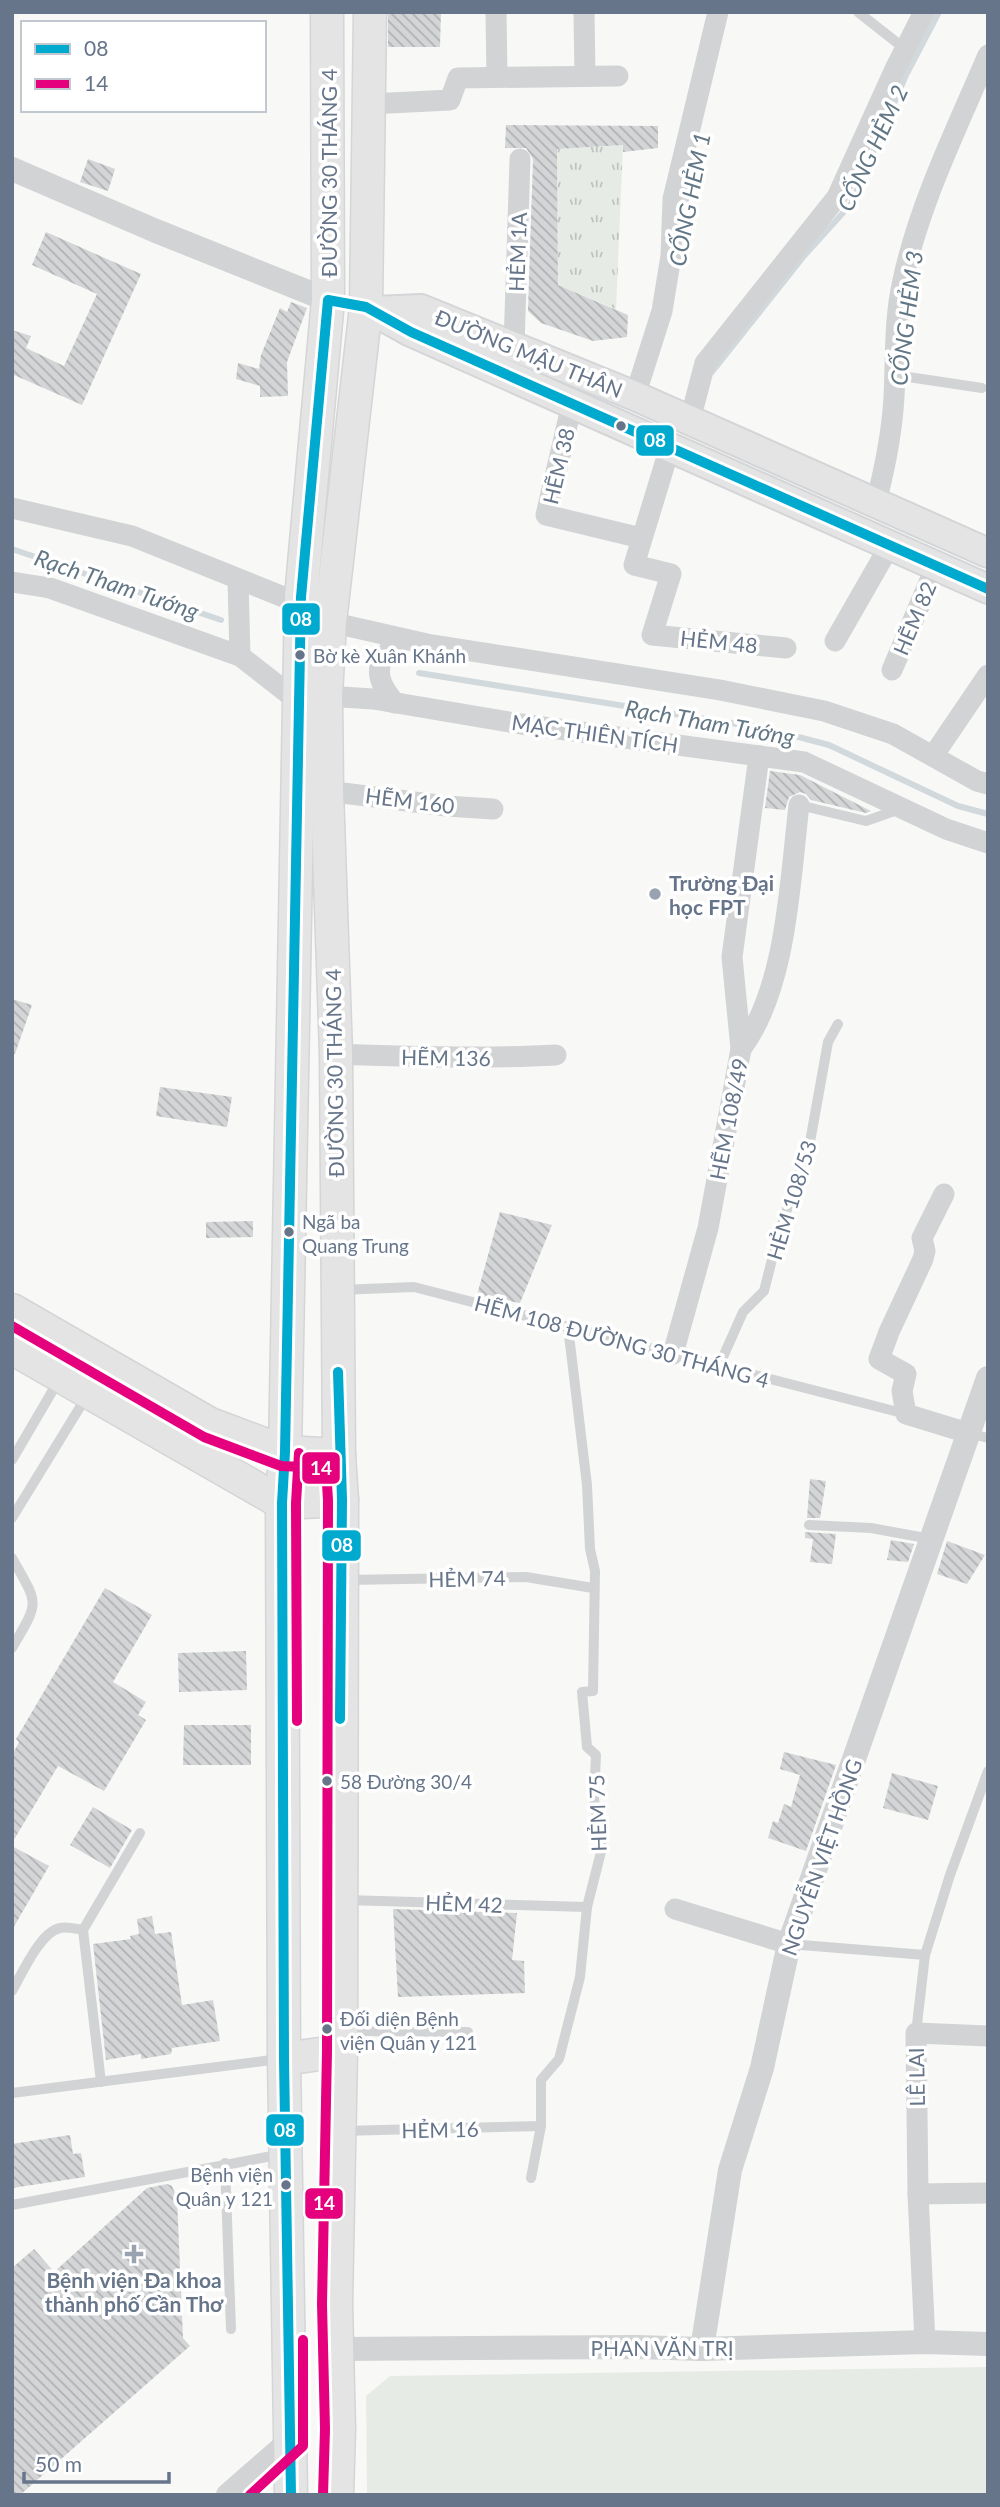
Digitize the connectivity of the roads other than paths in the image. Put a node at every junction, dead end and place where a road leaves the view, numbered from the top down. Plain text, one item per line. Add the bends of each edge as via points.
1 (327, 12) edge
2 (370, 12) edge
3 (496, 12) edge
4 (584, 12) edge
5 (718, 12) edge
6 (858, 12) edge
7 (924, 12) edge
8 (905, 50) junction
9 (988, 55) edge
10 (585, 76) junction
11 (618, 76) dead end
12 (497, 77) junction
13 (370, 104) junction
14 (520, 159) dead end
15 (12, 170) edge
16 (328, 300) junction
17 (370, 309) junction
18 (514, 346) junction
19 (561, 365) junction
20 (895, 375) junction
21 (982, 388) dead end
22 (635, 396) junction
23 (561, 399) junction
24 (690, 420) junction
25 (670, 447) junction
26 (876, 502) junction
27 (12, 508) edge
28 (641, 538) junction
29 (890, 545) junction
30 (988, 553) edge
31 (936, 566) junction
32 (238, 580) junction
33 (12, 582) edge
34 (988, 589) edge
35 (301, 604) junction
36 (330, 622) junction
37 (404, 640) junction
38 (835, 641) dead end
39 (786, 648) dead end
40 (240, 656) junction
41 (892, 670) dead end
42 (988, 675) edge
43 (312, 699) junction
44 (395, 703) junction
45 (759, 756) junction
46 (933, 756) junction
47 (988, 784) edge
48 (327, 790) junction
49 (799, 805) joint
50 (903, 808) junction
51 (493, 809) dead end
52 (988, 843) edge
53 (838, 1024) dead end
54 (741, 1049) junction
55 (336, 1054) junction
56 (556, 1055) dead end
57 (944, 1194) dead end
58 (337, 1290) junction
59 (12, 1310) edge
60 (568, 1327) junction
61 (12, 1348) edge
62 (673, 1354) junction
63 (719, 1366) junction
64 (62, 1376) junction
65 (988, 1378) edge
66 (89, 1391) junction
67 (906, 1414) junction
68 (978, 1435) edge
69 (285, 1451) junction
70 (339, 1455) junction
71 (12, 1460) edge
72 (342, 1500) junction
73 (282, 1503) junction
74 (12, 1518) edge
75 (809, 1525) dead end
76 (931, 1539) junction
77 (12, 1558) edge
78 (340, 1580) junction
79 (593, 1588) junction
80 (12, 1648) edge
81 (988, 1771) edge
82 (140, 1833) dead end
83 (340, 1899) junction
84 (587, 1907) junction
85 (675, 1909) dead end
86 (83, 1930) junction
87 (789, 1944) junction
88 (925, 1955) junction
89 (12, 1991) edge
90 (468, 2032) dead end
91 (916, 2033) junction
92 (988, 2036) edge
93 (341, 2041) junction
94 (284, 2059) junction
95 (101, 2082) junction
96 (12, 2093) edge
97 (541, 2126) junction
98 (339, 2131) junction
99 (286, 2153) junction
100 (225, 2163) junction
101 (531, 2178) dead end
102 (988, 2193) edge
103 (918, 2194) junction
104 (12, 2205) edge
105 (231, 2329) dead end
106 (925, 2342) junction
107 (988, 2344) edge
108 (289, 2348) junction
109 (337, 2349) junction
110 (702, 2349) junction
111 (339, 2429) junction
112 (290, 2441) junction
113 (228, 2495) edge
114 (291, 2495) edge
115 (337, 2495) edge

1 - 16 main road, ĐƯỜNG 30 THÁNG 4
2 - 13 main road, ĐƯỜNG 30 THÁNG 4
3 - 12 street
4 - 10 street
5 - 22 street via 673,199 671,256 662,311
6 - 8 lane
7 - 8 street
8 - 24 street via 837,197 705,363
9 - 20 street via 912,243 895,332
10 - 11 street
10 - 12 street
12 - 13 street via 458,78 450,100
13 - 17 main road, ĐƯỜNG 30 THÁNG 4
14 - 18 street, HẺM 1A
15 - 16 street
16 - 17 main road
16 - 35 main road, ĐƯỜNG 30 THÁNG 4
17 - 18 main road, ĐƯỜNG MẬU THÂN via 421,309
17 - 23 main road, ĐƯỜNG MẬU THÂN
17 - 36 main road, ĐƯỜNG 30 THÁNG 4
18 - 19 main road, ĐƯỜNG MẬU THÂN
19 - 22 main road, ĐƯỜNG MẬU THÂN
19 - 23 main road
20 - 21 lane
20 - 26 street
22 - 24 main road, ĐƯỜNG MẬU THÂN
23 - 25 main road, ĐƯỜNG MẬU THÂN
23 - 28 street, HẼM 38 via 546,515
24 - 26 main road, ĐƯỜNG MẬU THÂN
25 - 28 street
25 - 29 main road, ĐƯỜNG MẬU THÂN
26 - 30 main road, ĐƯỜNG MẬU THÂN
27 - 32 street via 132,536
28 - 39 street, HẺM 48 via 634,565 671,574 652,635
29 - 31 main road, ĐƯỜNG MẬU THÂN
29 - 38 street
31 - 34 main road, ĐƯỜNG MẬU THÂN
31 - 41 street, HẼM 82
32 - 35 street
32 - 40 street
33 - 40 street via 50,588
35 - 43 main road, ĐƯỜNG 30 THÁNG 4
36 - 37 street
36 - 43 main road, ĐƯỜNG 30 THÁNG 4
37 - 44 street via 383,657 378,671 385,692
37 - 46 street via 824,710 893,734
40 - 43 street
42 - 46 street
43 - 44 street, MẠC THIÊN TÍCH
43 - 48 main road, ĐƯỜNG 30 THÁNG 4
43 - 69 main road, ĐƯỜNG 30 THÁNG 4
44 - 45 street, MẠC THIÊN TÍCH
45 - 50 street, MẠC THIÊN TÍCH via 804,762
45 - 54 street via 732,957
46 - 47 street
48 - 51 street, HẼM 160
48 - 55 main road, ĐƯỜNG 30 THÁNG 4
49 - 50 lane via 866,821
49 - 54 street, HẼM 108/49 via 773,986 755,1031
50 - 52 street, MẠC THIÊN TÍCH
53 - 63 lane, HẺM 108/53 via 828,1042 810,1142 764,1291 743,1312
54 - 62 street, HẼM 108/49 via 708,1227
55 - 56 street, HẼM 136 via 431,1058
55 - 58 main road, ĐƯỜNG 30 THÁNG 4
57 - 67 street via 922,1238 923,1259 879,1359 906,1374 902,1391
58 - 60 lane, HẼM 108 ĐƯỜNG 30 THÁNG 4 via 414,1287
58 - 70 main road, ĐƯỜNG 30 THÁNG 4
59 - 69 main road via 210,1424
60 - 62 lane, HẼM 108 ĐƯỜNG 30 THÁNG 4
60 - 79 lane, HẺM 75 via 587,1485
61 - 64 main road
62 - 63 lane, HẼM 108 ĐƯỜNG 30 THÁNG 4
63 - 67 lane, HẼM 108 ĐƯỜNG 30 THÁNG 4
64 - 66 main road
64 - 71 lane
65 - 68 street, NGUYỄN VIỆT HỒNG
66 - 73 main road
66 - 74 lane
67 - 68 street
68 - 76 street, NGUYỄN VIỆT HỒNG
69 - 70 main road
69 - 73 main road, ĐƯỜNG 30 THÁNG 4
70 - 72 main road, ĐƯỜNG 30 THÁNG 4
72 - 73 main road
72 - 78 main road, ĐƯỜNG 30 THÁNG 4
73 - 94 main road, ĐƯỜNG 30 THÁNG 4
75 - 76 lane via 871,1528
76 - 87 street, NGUYỄN VIỆT HỒNG
77 - 80 lane via 33,1596 34,1608
78 - 79 lane, HẺM 74 via 526,1577
78 - 83 main road, ĐƯỜNG 30 THÁNG 4
79 - 84 lane, HẺM 75 via 593,1690 582,1692 587,1747 596,1755 594,1799 602,1848
81 - 88 lane
82 - 86 lane
83 - 84 lane, HẺM 42
83 - 93 main road, ĐƯỜNG 30 THÁNG 4
84 - 97 lane, HẺM 75 via 580,1977 559,2059 541,2080
85 - 87 street
86 - 89 lane via 62,1927 52,1931
86 - 95 lane
87 - 88 lane
87 - 110 street, NGUYỄN VIỆT HỒNG via 762,2068 730,2170
88 - 91 lane
90 - 93 lane
91 - 92 street, LÊ LAI
91 - 103 street, LÊ LAI
93 - 94 main road
93 - 98 main road, ĐƯỜNG 30 THÁNG 4
94 - 95 lane
94 - 99 main road, ĐƯỜNG 30 THÁNG 4
95 - 96 lane
97 - 98 lane, HẺM 16
97 - 101 lane, HẺM 75
98 - 109 main road, ĐƯỜNG 30 THÁNG 4
99 - 100 lane
99 - 108 main road, ĐƯỜNG 30 THÁNG 4
100 - 104 lane
100 - 105 lane
102 - 103 street
103 - 106 street, LÊ LAI
106 - 107 street, PHAN VĂN TRỊ
106 - 110 street, PHAN VĂN TRỊ
108 - 109 main road
108 - 112 main road, ĐƯỜNG 30 THÁNG 4
109 - 110 street, PHAN VĂN TRỊ
109 - 111 main road, ĐƯỜNG 30 THÁNG 4
111 - 112 main road
111 - 115 main road, ĐƯỜNG 30 THÁNG 4
112 - 113 street
112 - 114 main road, ĐƯỜNG 30 THÁNG 4

